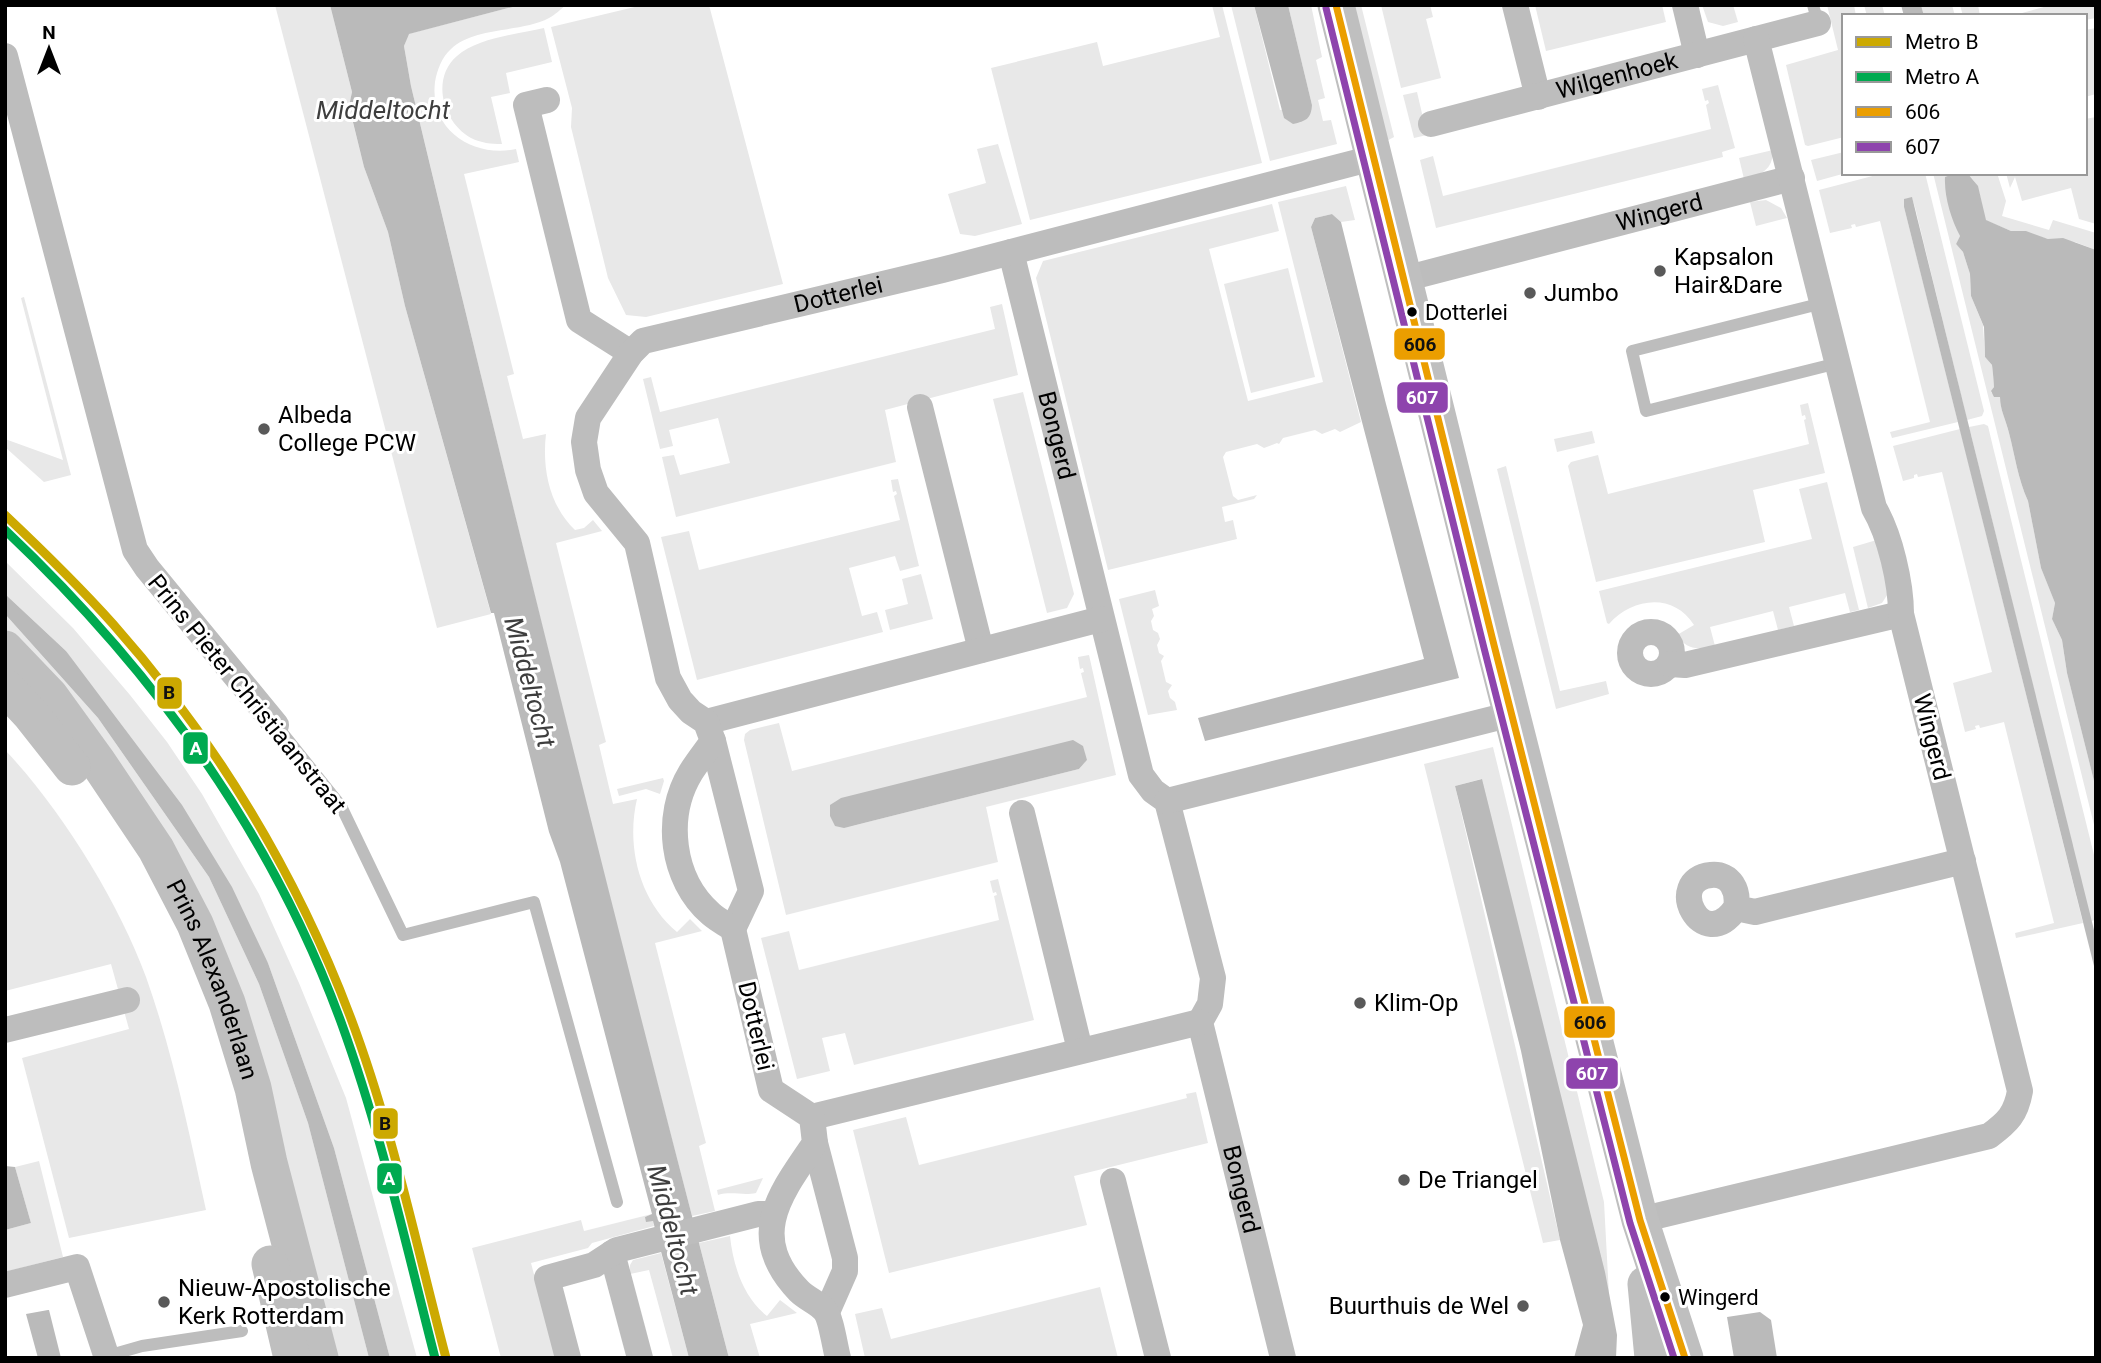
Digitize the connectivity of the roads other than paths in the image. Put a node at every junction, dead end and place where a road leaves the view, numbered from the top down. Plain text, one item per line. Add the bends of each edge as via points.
1 (1336, 5) edge
2 (1515, 5) edge
3 (1685, 5) edge
4 (1815, 14) edge
5 (1756, 39) junction
6 (1697, 55) junction
7 (5, 56) edge
8 (1538, 97) junction
9 (547, 100) dead end
10 (1431, 124) dead end
11 (1373, 158) junction
12 (1791, 178) junction
13 (1011, 252) junction
14 (1404, 279) junction
15 (1823, 303) junction
16 (631, 353) junction
17 (1838, 363) junction
18 (920, 407) dead end
19 (1901, 614) junction
20 (1101, 619) junction
21 (5, 649) edge
22 (981, 650) junction
23 (1670, 664) dead end
24 (5, 687) edge
25 (1512, 715) junction
26 (276, 725) joint
27 (710, 731) junction
28 (1167, 801) junction
29 (1022, 813) dead end
30 (1962, 861) junction
31 (1736, 908) dead end
32 (733, 929) junction
33 (127, 1000) dead end
34 (1200, 1021) junction
35 (5, 1030) edge
36 (1080, 1050) junction
37 (814, 1130) junction
38 (1113, 1181) dead end
39 (617, 1202) dead end
40 (773, 1214) junction
41 (1640, 1220) junction
42 (612, 1253) junction
43 (5, 1285) edge
44 (827, 1312) junction
45 (242, 1331) dead end
46 (107, 1357) edge
47 (292, 1358) edge
48 (320, 1358) edge
49 (568, 1358) edge
50 (640, 1358) edge
51 (838, 1358) edge
52 (1158, 1358) edge
53 (1283, 1358) edge
54 (1653, 1358) edge
55 (1685, 1358) edge

1 - 11 street
2 - 8 street, Wilgenhoek
3 - 6 street, Wilgenhoek
4 - 5 street, Wilgenhoek
5 - 6 street, Wilgenhoek
5 - 12 street
6 - 8 street, Wilgenhoek
7 - 26 street, Prins Pieter Christiaanstraat via 135,550
8 - 10 street, Wilgenhoek
9 - 16 street via 526,105 579,320
11 - 13 street, Dotterlei
11 - 14 street
12 - 14 street, Wingerd
12 - 15 street, Wingerd
13 - 16 street, Dotterlei via 643,341
13 - 20 street, Bongerd
14 - 25 street
15 - 17 street, Wingerd
15 - 17 lane via 1632,351 1646,411
16 - 27 street, Dotterlei via 589,418 584,442 588,470 596,493 636,543 668,678 680,700
17 - 19 street, Wingerd via 1874,508 1883,523
18 - 22 street
19 - 23 street via 1685,665
19 - 30 street, Wingerd
20 - 22 street
20 - 28 street, Bongerd via 1141,775
21 - 48 street, Prins Alexanderlaan via 50,696 97,761 156,849 195,924 227,1003 253,1088
22 - 27 street
24 - 47 street, Prins Alexanderlaan via 80,777 122,838 172,935 234,1100
25 - 28 street
25 - 41 street
26 - 39 lane, Prins Pieter Christiaanstraat via 341,806 403,935 534,902
27 - 32 street via 751,891
27 - 32 street via 680,798 674,825 677,858 688,886 710,913
28 - 34 street via 1213,978 1210,1004
29 - 36 street
30 - 31 street via 1755,912
30 - 41 street, Wingerd via 2020,1091 2017,1109 2004,1125 1989,1136
32 - 37 street, Dotterlei via 771,1090
33 - 35 street
34 - 36 street
34 - 53 street, Bongerd
36 - 37 street
37 - 40 street
37 - 44 street via 845,1258 845,1271
38 - 52 street
40 - 42 street via 758,1214
40 - 44 street via 771,1241 781,1268 799,1291
41 - 54 street
41 - 55 street
42 - 49 street via 594,1265 547,1278
42 - 50 street
43 - 46 street via 78,1267
44 - 51 street
45 - 46 lane via 142,1346

